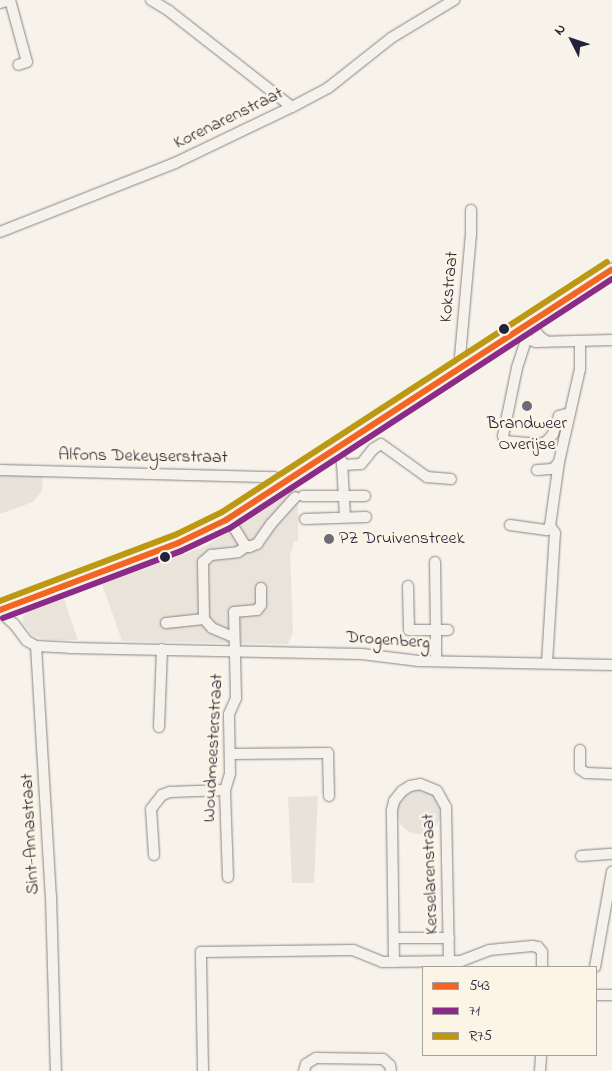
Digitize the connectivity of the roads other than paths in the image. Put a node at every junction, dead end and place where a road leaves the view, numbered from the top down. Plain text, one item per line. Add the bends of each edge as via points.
1 (10, 0) edge
2 (151, 0) edge
3 (158, 0) edge
4 (454, 0) edge
5 (0, 2) edge
6 (169, 11) junction
7 (18, 65) dead end
8 (292, 107) junction
9 (471, 210) dead end
10 (0, 232) edge
11 (612, 269) edge
12 (530, 323) junction
13 (515, 333) junction
14 (526, 340) junction
15 (612, 340) edge
16 (546, 341) junction
17 (580, 341) junction
18 (464, 366) junction
19 (570, 412) junction
20 (335, 450) junction
21 (559, 462) junction
22 (342, 465) junction
23 (0, 470) edge
24 (537, 470) dead end
25 (452, 478) dead end
26 (283, 484) junction
27 (344, 496) junction
28 (365, 496) dead end
29 (345, 517) junction
30 (366, 517) dead end
31 (228, 518) junction
32 (305, 519) dead end
33 (510, 525) dead end
34 (550, 526) junction
35 (247, 546) junction
36 (435, 562) dead end
37 (408, 586) dead end
38 (260, 588) dead end
39 (0, 611) edge
40 (204, 619) junction
41 (166, 623) dead end
42 (436, 630) junction
43 (448, 630) dead end
44 (233, 637) junction
45 (36, 646) junction
46 (162, 650) junction
47 (233, 650) junction
48 (436, 661) junction
49 (547, 664) junction
50 (612, 665) edge
51 (159, 727) dead end
52 (580, 750) dead end
53 (230, 754) junction
54 (612, 774) edge
55 (225, 790) junction
56 (328, 796) dead end
57 (612, 854) edge
58 (154, 855) dead end
59 (581, 856) dead end
60 (612, 872) edge
61 (228, 877) dead end
62 (608, 916) edge
63 (394, 938) junction
64 (449, 938) junction
65 (449, 961) junction
66 (394, 962) junction
67 (542, 966) edge
68 (595, 966) edge
69 (597, 995) edge
70 (612, 995) edge
71 (541, 1056) edge
72 (56, 1071) edge
73 (204, 1071) edge
74 (304, 1071) edge
75 (391, 1071) edge
76 (540, 1071) edge

1 - 5 street
1 - 7 street via 27,62
2 - 6 street
3 - 6 street
4 - 8 street, Korenarenstraat via 391,38 328,88
6 - 8 street
8 - 10 street, Korenarenstraat via 175,163
9 - 18 street, Kokstraat via 460,357
11 - 12 main road
12 - 13 main road
12 - 16 street
13 - 14 street
13 - 18 main road
14 - 16 street
14 - 19 street via 517,368 503,436 505,441 546,442 553,434 559,416
15 - 17 street
16 - 17 street
17 - 19 street via 580,369
18 - 20 main road
19 - 21 street
20 - 22 street
20 - 26 main road
21 - 24 street via 553,469
21 - 34 street
22 - 25 street via 360,464 381,444 427,477
22 - 27 street
23 - 26 street, Alfons Dekeyserstraat via 274,477
26 - 31 main road
27 - 28 street
27 - 29 street
27 - 35 street via 299,497 271,524 257,544
29 - 30 street
29 - 32 street
31 - 35 street
31 - 39 main road via 178,544
33 - 34 street via 547,530
34 - 49 street via 555,533
35 - 40 street via 238,552 211,556 203,562
36 - 42 street
37 - 42 street via 409,630
38 - 44 street, Woudmeesterstraat via 261,605 257,610 234,612
39 - 45 street via 27,641
40 - 41 street
40 - 44 street via 212,628
42 - 43 street
42 - 48 street
44 - 47 street, Woudmeesterstraat
45 - 46 street, Drogenberg
45 - 72 street, Sint-Annastraat via 50,886
46 - 47 street, Drogenberg
46 - 51 street
47 - 48 street, Drogenberg via 362,654
47 - 53 street, Woudmeesterstraat via 236,698 230,714
48 - 49 street, Drogenberg
49 - 50 street, Drogenberg
52 - 54 street via 580,769 586,773
53 - 55 street, Woudmeesterstraat via 230,774
53 - 56 street via 328,753
55 - 58 street via 162,795 151,808
55 - 61 street, Woudmeesterstraat
57 - 59 street
60 - 62 street
62 - 68 street
63 - 64 street
63 - 64 street, Kerselarenstraat via 392,810 402,791 420,784 437,791 446,807
63 - 66 street, Kerselarenstraat
64 - 65 street, Kerselarenstraat
65 - 66 street
65 - 67 street via 461,961 489,950 532,946 542,952
66 - 73 street via 376,961 354,950 201,952
69 - 70 street
71 - 76 street
74 - 75 street via 306,1064 316,1058 383,1059

